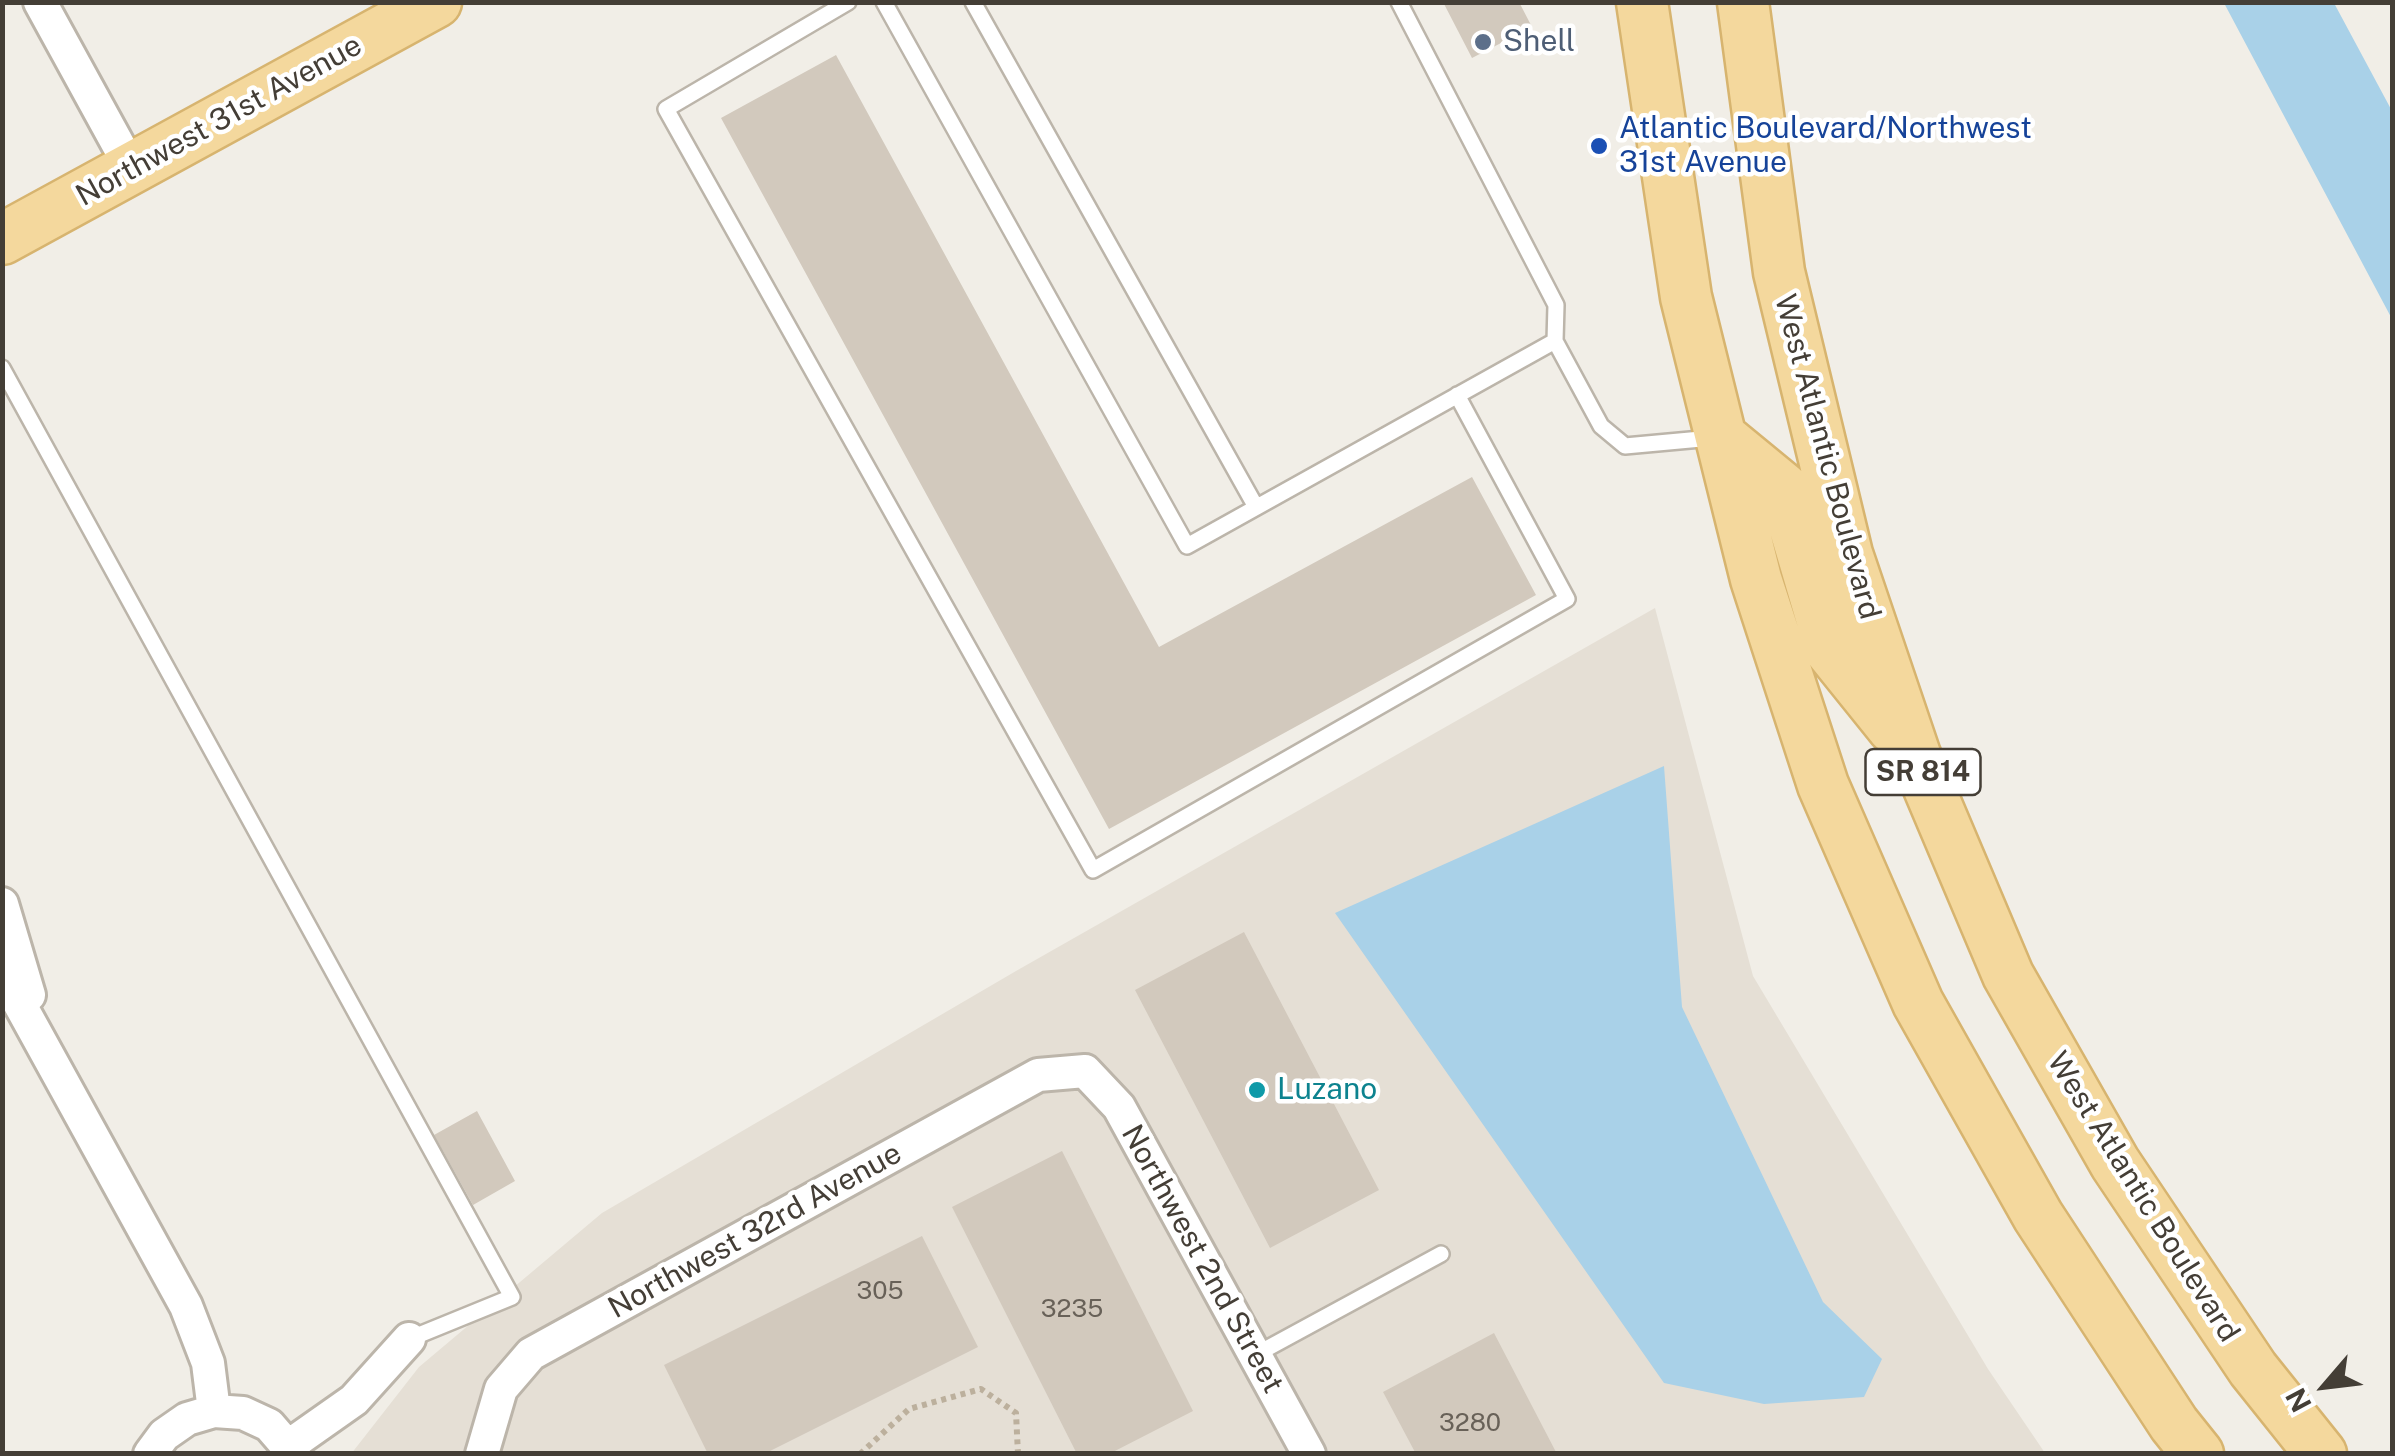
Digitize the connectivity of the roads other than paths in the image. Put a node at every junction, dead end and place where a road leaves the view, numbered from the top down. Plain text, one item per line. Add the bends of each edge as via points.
1 (40, 2) edge
2 (436, 2) edge
3 (848, 2) edge
4 (884, 2) edge
5 (974, 2) edge
6 (1398, 2) edge
7 (1642, 2) edge
8 (1744, 2) edge
9 (131, 168) junction
10 (2, 239) edge
11 (1555, 341) junction
12 (2, 368) edge
13 (1458, 395) junction
14 (1721, 437) junction
15 (1256, 507) junction
16 (1916, 755) junction
17 (2, 904) edge
18 (2, 972) edge
19 (41, 1038) junction
20 (1085, 1071) joint
21 (1441, 1254) dead end
22 (409, 1339) joint
23 (1255, 1356) junction
24 (214, 1411) junction
25 (292, 1449) edge
26 (150, 1454) edge
27 (482, 1454) edge
28 (1308, 1454) edge
29 (2198, 1454) edge
30 (2321, 1454) edge

1 - 9 street
2 - 9 main road, Northwest 31st Avenue
3 - 13 lane via 666,108 1093,870 1567,599
4 - 15 lane via 1187,546
5 - 15 lane
6 - 11 lane via 1556,305
7 - 14 main road, SR 814 via 1686,297
8 - 16 main road, West Atlantic Boulevard / SR 814 via 1778,272 1847,554
9 - 10 main road, Northwest 31st Avenue
11 - 13 lane
11 - 14 lane via 1601,426 1625,446
12 - 22 lane via 512,1297
13 - 15 lane
14 - 16 main road via 1783,488 1831,650
14 - 29 main road, SR 814 via 1756,579 1823,784 1918,1003 2038,1216
16 - 30 main road, West Atlantic Boulevard / SR 814 via 2008,975 2115,1163 2253,1369
17 - 19 street
18 - 19 street
19 - 24 street via 198,1333
20 - 23 street, Northwest 2nd Street via 1119,1107
20 - 27 street, Northwest 32rd Avenue via 1038,1075 531,1354 501,1389
21 - 23 lane
22 - 25 street via 354,1400
23 - 28 street, Northwest 2nd Street
24 - 25 street via 243,1413 269,1425
24 - 26 street via 187,1418

